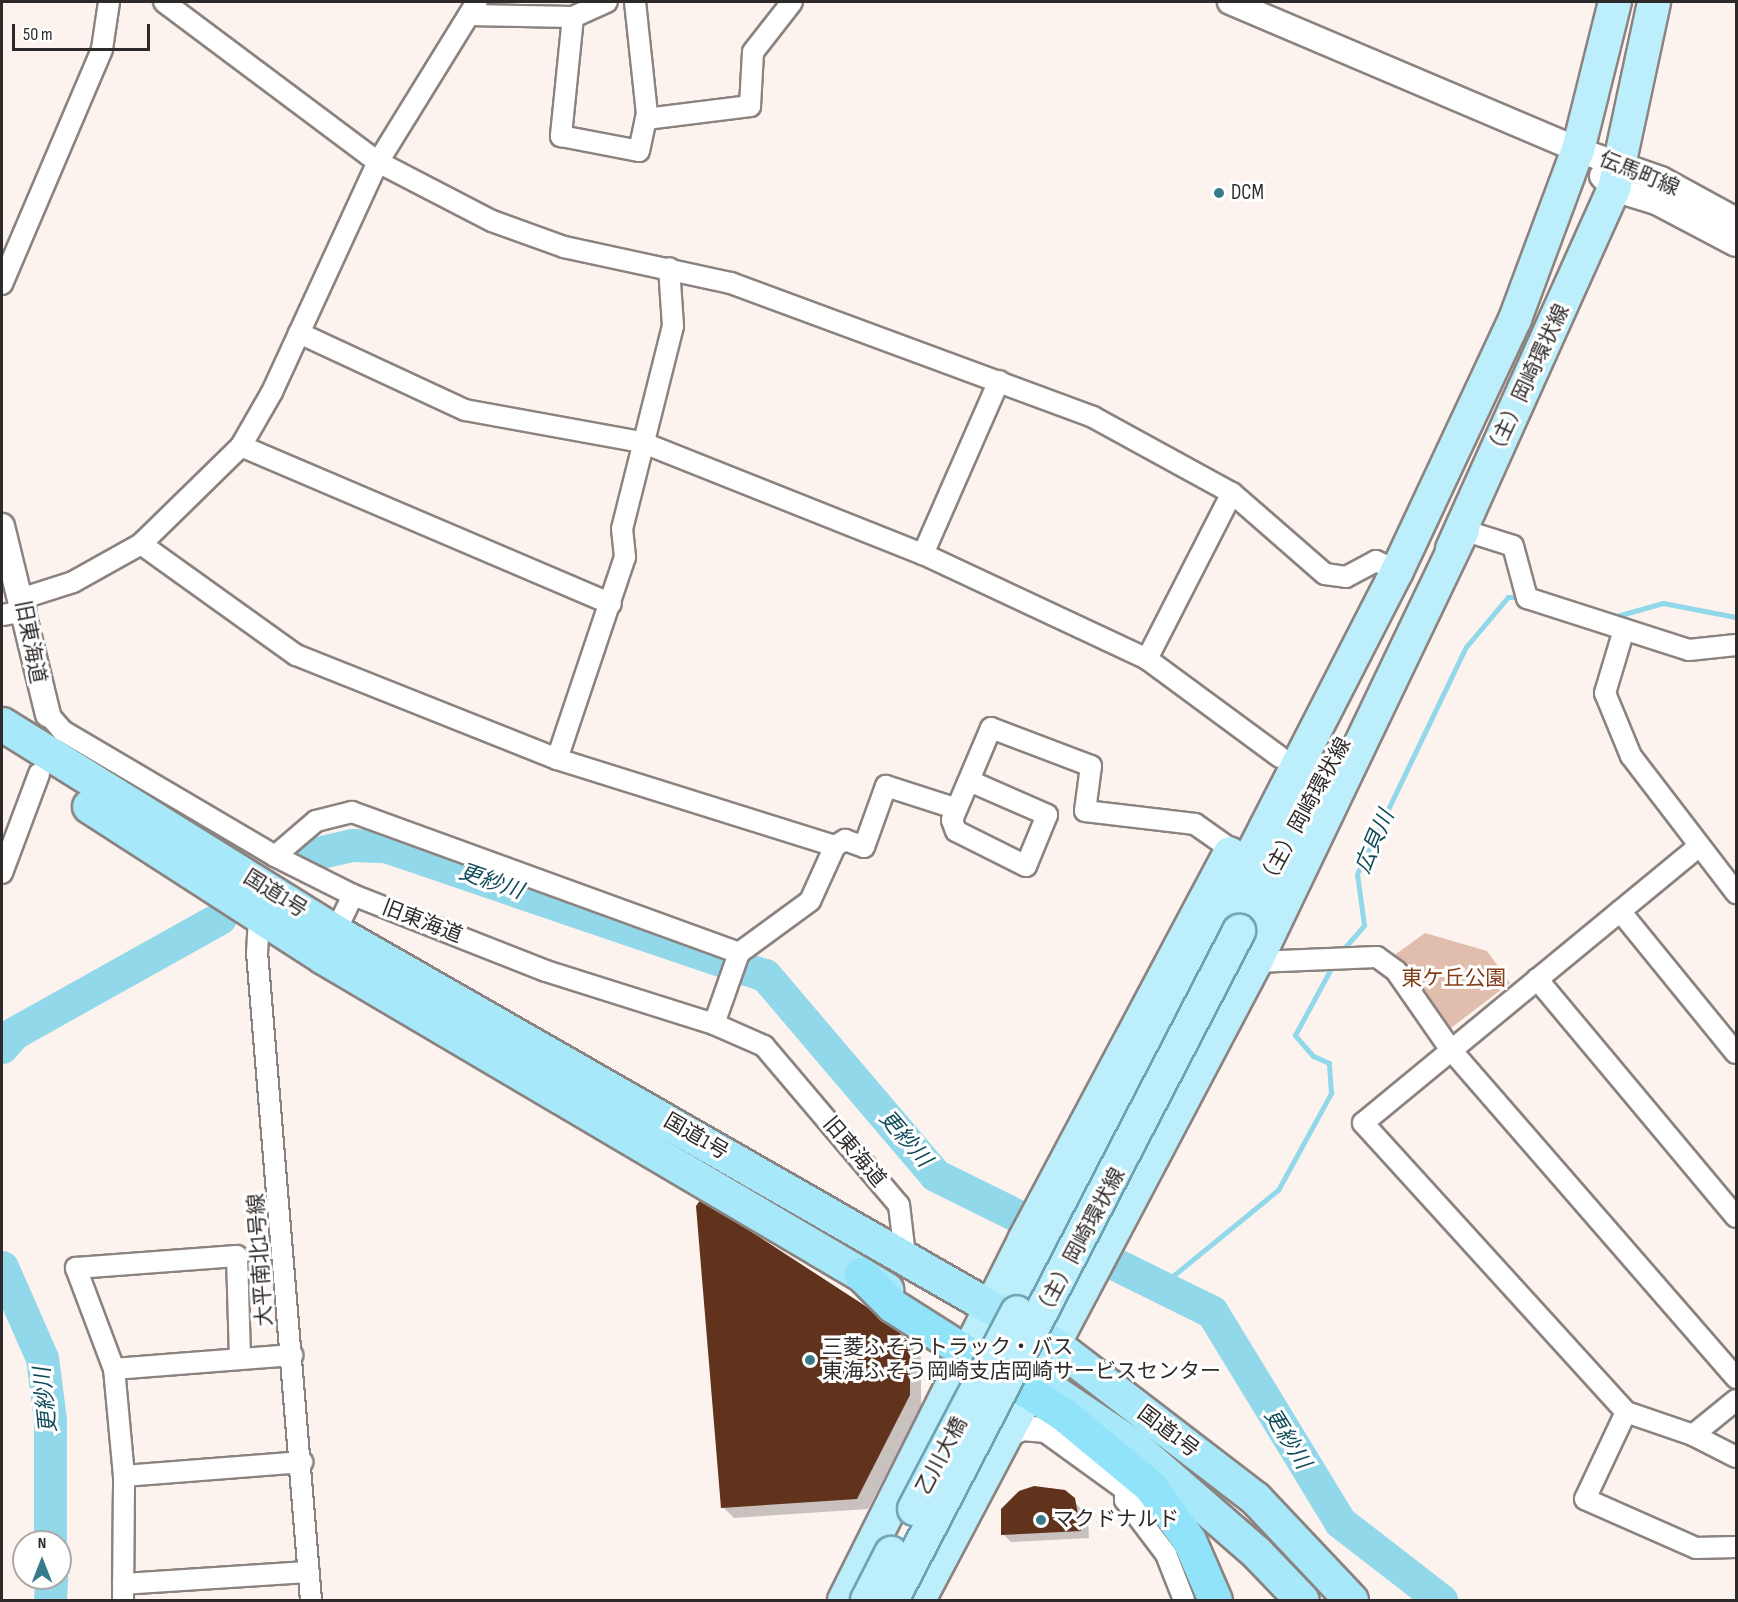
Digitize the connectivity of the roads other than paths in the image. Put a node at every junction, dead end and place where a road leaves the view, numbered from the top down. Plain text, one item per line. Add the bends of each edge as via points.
1 (109, 2) edge
2 (164, 2) edge
3 (607, 2) edge
4 (635, 2) edge
5 (792, 2) edge
6 (1230, 2) edge
7 (1615, 2) edge
8 (1654, 2) edge
9 (473, 8) edge
10 (573, 17) junction
11 (646, 119) junction
12 (1578, 150) junction
13 (378, 162) junction
14 (1618, 177) junction
15 (1737, 220) edge
16 (1737, 244) edge
17 (669, 268) junction
18 (2, 284) edge
19 (299, 333) junction
20 (999, 381) junction
21 (641, 442) junction
22 (241, 446) junction
23 (1232, 493) junction
24 (2, 526) edge
25 (1462, 530) junction
26 (141, 544) junction
27 (923, 554) junction
28 (1397, 571) junction
29 (24, 604) junction
30 (611, 604) junction
31 (2, 615) edge
32 (1623, 633) junction
33 (1737, 645) edge
34 (1147, 659) junction
35 (48, 714) joint
36 (2, 724) edge
37 (2, 750) edge
38 (1280, 757) junction
39 (557, 759) junction
40 (39, 774) junction
41 (972, 783) junction
42 (954, 808) junction
43 (835, 846) junction
44 (1698, 847) junction
45 (1232, 850) junction
46 (275, 856) junction
47 (2, 873) edge
48 (1737, 893) edge
49 (353, 895) junction
50 (1620, 911) junction
51 (259, 916) junction
52 (1229, 927) junction
53 (329, 944) junction
54 (739, 952) junction
55 (1256, 962) junction
56 (1537, 979) junction
57 (714, 1024) junction
58 (1451, 1050) junction
59 (1737, 1053) edge
60 (1737, 1217) edge
61 (904, 1256) junction
62 (1013, 1301) junction
63 (1053, 1343) junction
64 (970, 1349) junction
65 (292, 1355) junction
66 (240, 1356) junction
67 (114, 1369) junction
68 (1737, 1378) edge
69 (1030, 1384) junction
70 (1737, 1400) edge
71 (1626, 1412) junction
72 (1693, 1435) junction
73 (1000, 1438) junction
74 (1737, 1457) edge
75 (302, 1462) junction
76 (124, 1476) junction
77 (1125, 1486) junction
78 (900, 1492) junction
79 (951, 1536) junction
80 (1189, 1540) junction
81 (1737, 1548) edge
82 (309, 1572) junction
83 (123, 1592) edge
84 (310, 1600) edge
85 (830, 1600) edge
86 (844, 1600) edge
87 (867, 1600) edge
88 (892, 1600) edge
89 (919, 1600) edge
90 (929, 1600) edge
91 (1184, 1600) edge
92 (1215, 1600) edge
93 (1302, 1600) edge
94 (1351, 1600) edge

1 - 18 street via 102,49
2 - 13 street
3 - 10 street
4 - 11 street
5 - 11 street via 753,52 750,106
6 - 12 street
7 - 12 main road, （主）岡崎環状線
8 - 14 main road, （主）岡崎環状線
9 - 10 street
9 - 13 street
10 - 11 street via 561,136 639,151
12 - 14 street, 伝馬町線
12 - 28 main road, （主）岡崎環状線 via 1519,308
13 - 17 street via 492,221 564,247
13 - 19 street
14 - 15 street, 伝馬町線 via 1661,179
14 - 16 street, 伝馬町線 via 1656,202
14 - 25 main road, （主）岡崎環状線
17 - 20 street via 731,283
17 - 21 street via 673,326
19 - 21 street via 465,410
19 - 22 street
20 - 23 street via 1093,417
20 - 27 street
21 - 27 street
21 - 30 street via 622,529 625,557
22 - 26 street
22 - 30 street
23 - 28 street via 1324,574 1346,578 1376,561
23 - 34 street
24 - 29 street, 旧東海道
25 - 32 street via 1513,546 1527,598 1609,622
25 - 52 main road, （主）岡崎環状線
25 - 55 main road
26 - 29 street
26 - 39 street via 297,655
27 - 34 street
28 - 38 main road
28 - 52 main road, （主）岡崎環状線
29 - 31 street
29 - 35 street, 旧東海道
30 - 39 street
32 - 33 street via 1689,650
32 - 44 street via 1605,693 1640,772
34 - 38 street
35 - 46 street, 旧東海道 via 63,731
36 - 53 highway, 国道1号
37 - 40 highway, 国道1号
38 - 45 main road
39 - 43 street
40 - 47 street
40 - 51 highway, 国道1号
41 - 42 street
41 - 42 street via 1047,815 1026,866 956,831
41 - 45 street via 992,728 1090,766 1086,811 1195,824
42 - 43 street via 886,786 864,847 845,840
43 - 54 street via 810,901
44 - 48 street
44 - 50 street
45 - 62 main road via 1024,1240
46 - 49 street, 旧東海道
46 - 54 street via 316,821 352,812
49 - 53 street
49 - 57 street, 旧東海道 via 546,971
50 - 56 street
50 - 59 street
51 - 53 highway, 国道1号
51 - 65 street, 大平南北1号線 via 257,952
52 - 62 main road, （主）岡崎環状線
52 - 88 main road, （主）岡崎環状線, bridge
53 - 61 highway, 国道1号
53 - 64 highway, 国道1号 via 861,1274 893,1306
54 - 57 street
55 - 58 street via 1377,957 1396,971
55 - 63 main road
56 - 58 street
56 - 60 street
57 - 61 street, 旧東海道 via 764,1046 899,1205
58 - 68 street
58 - 71 street via 1363,1123
61 - 62 highway, 国道1号
62 - 63 highway, 国道1号
62 - 64 main road
62 - 87 main road, 乙川大橋, bridge
63 - 69 main road
63 - 94 highway, 国道1号 via 1255,1498
64 - 69 highway
64 - 78 main road
65 - 66 street
65 - 75 street, 大平南北1号線
66 - 67 street
66 - 67 street via 237,1256 76,1268
67 - 76 street
69 - 73 main road
69 - 80 highway via 1150,1486
69 - 93 highway, 国道1号 via 1133,1445 1256,1552
70 - 72 street
71 - 72 street
71 - 81 street via 1585,1498 1696,1548
72 - 74 street
73 - 77 street via 1038,1427
73 - 79 main road
75 - 76 street
75 - 82 street, 大平南北1号線
76 - 83 street
77 - 80 street
77 - 91 street via 1125,1500 1166,1554
78 - 85 street via 871,1527
78 - 86 main road
79 - 89 main road
79 - 90 street
80 - 92 highway
82 - 83 street
82 - 84 street, 大平南北1号線

